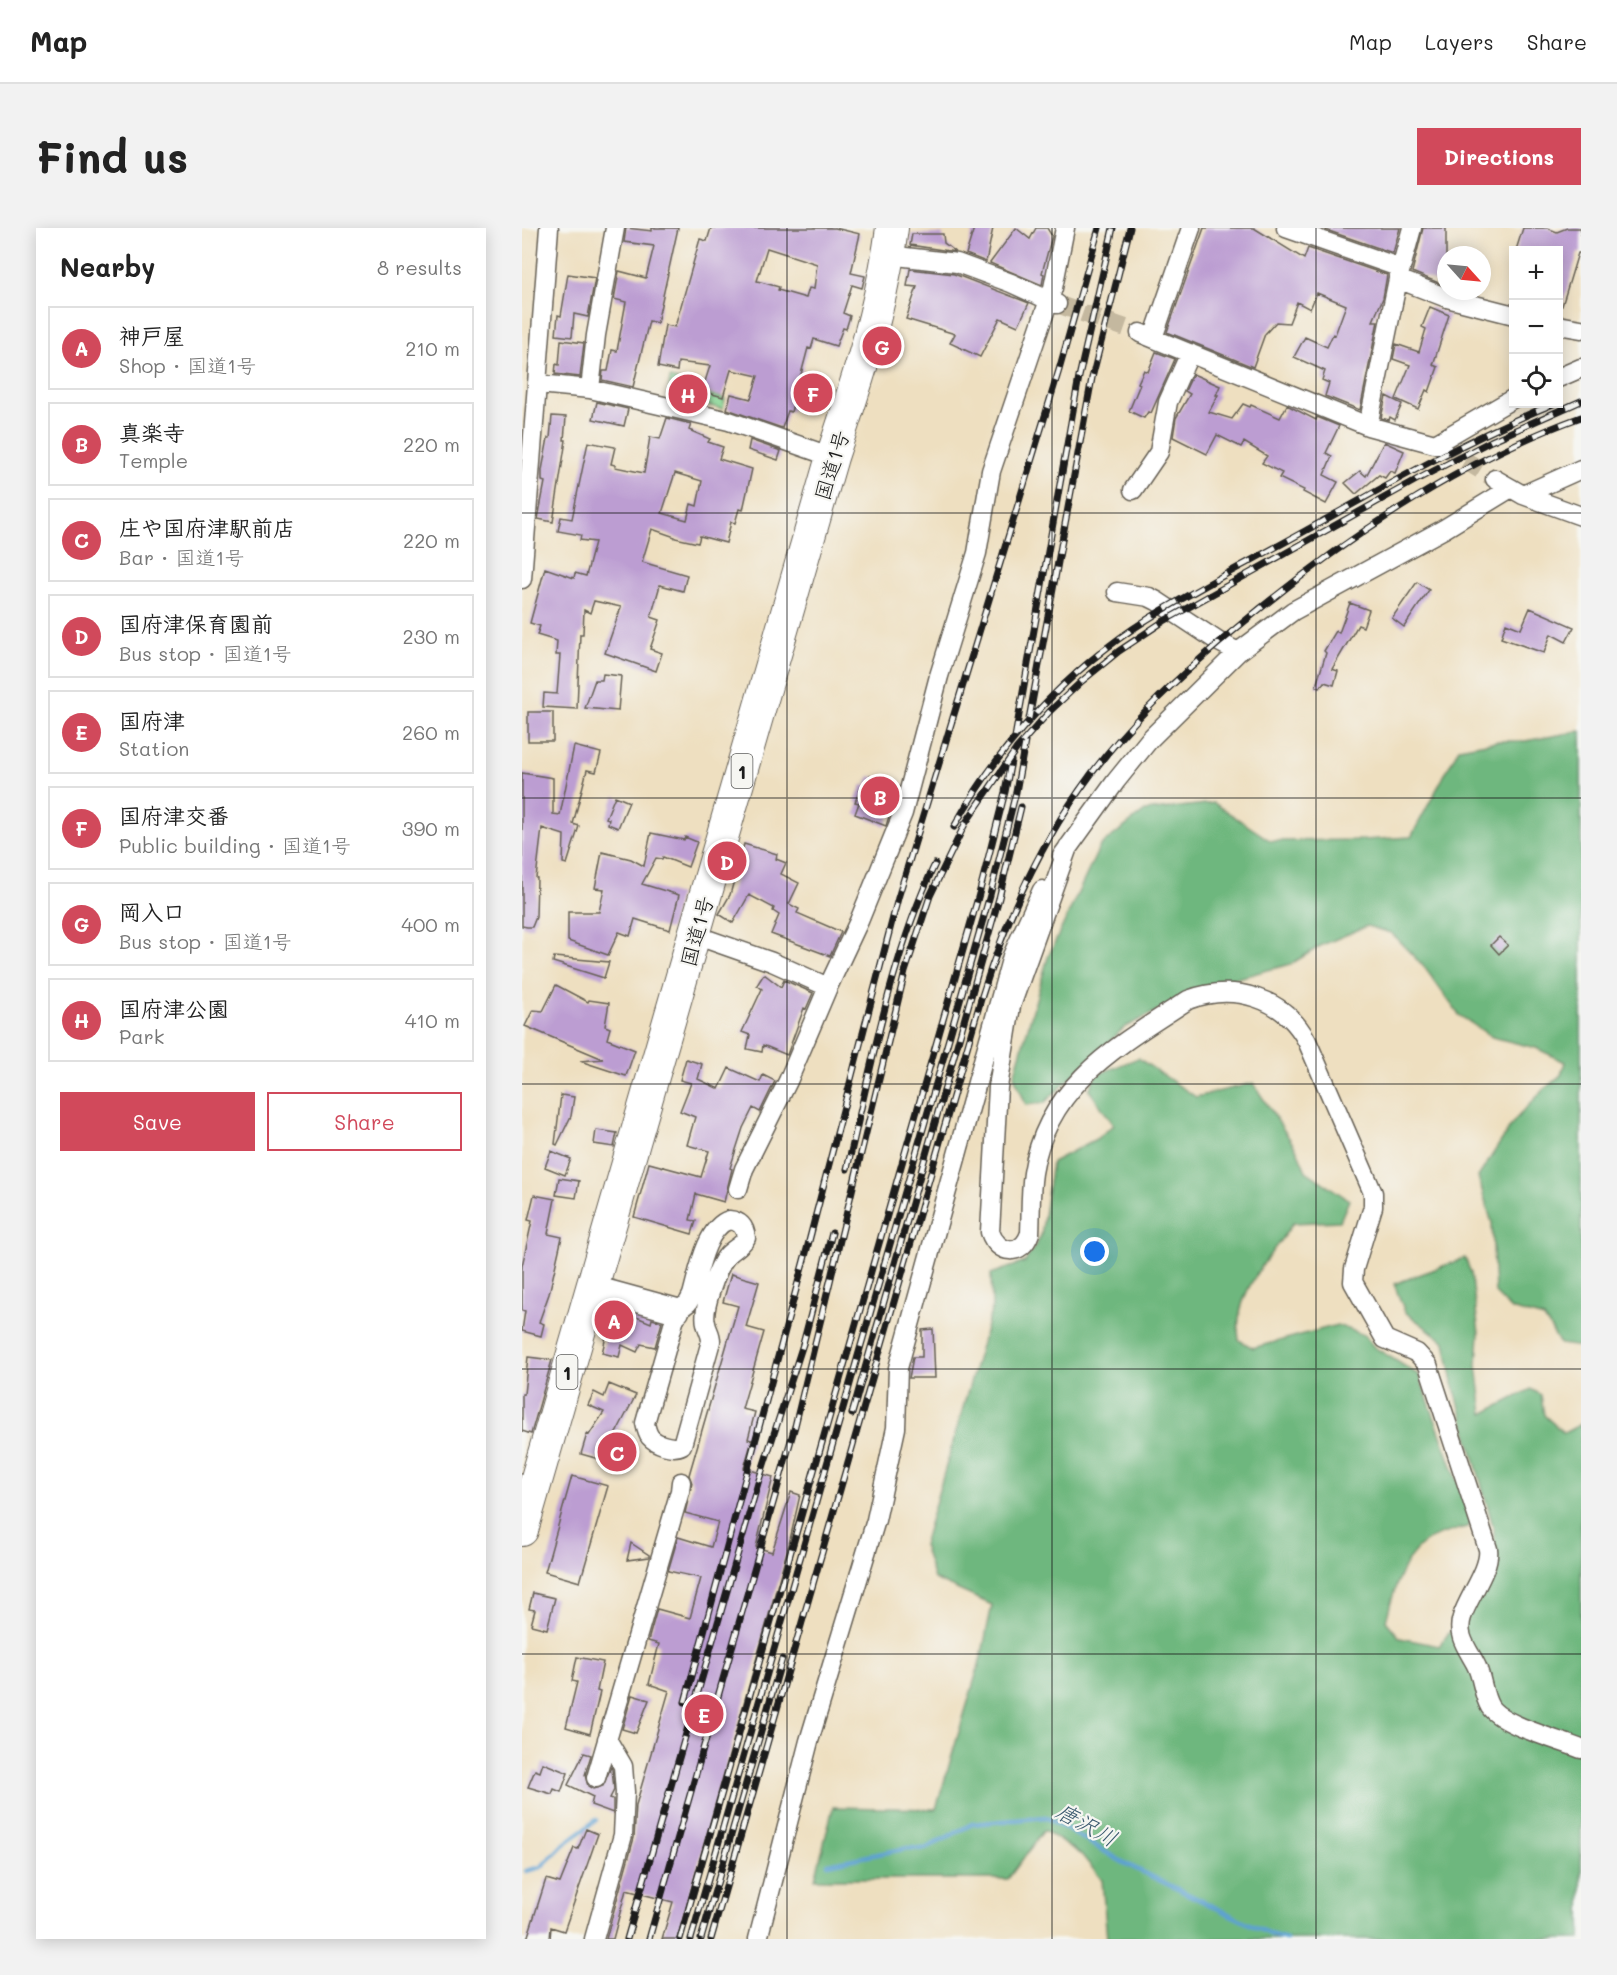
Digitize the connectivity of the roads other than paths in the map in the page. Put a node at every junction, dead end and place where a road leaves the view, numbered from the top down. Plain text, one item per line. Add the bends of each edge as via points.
1 (549, 228) edge
2 (615, 228) edge
3 (1065, 228) edge
4 (1191, 228) edge
5 (1286, 228) edge
6 (1412, 228) edge
7 (890, 241) edge
8 (1399, 274) junction
9 (1053, 303) junction
10 (1509, 314) edge
11 (1563, 326) edge
12 (1581, 329) edge
13 (1190, 353) junction
14 (1581, 368) edge
15 (1563, 376) edge
16 (538, 384) junction
17 (590, 389) junction
18 (1509, 401) edge
19 (1368, 426) junction
20 (832, 457) junction
21 (1581, 469) edge
22 (1495, 479) tunnel mouth
23 (1133, 490) dead end
24 (1517, 491) junction
25 (1581, 516) edge
26 (522, 579) edge
27 (1118, 592) dead end
28 (1238, 652) junction
29 (1068, 848) junction
30 (695, 935) junction
31 (828, 987) junction
32 (738, 1189) dead end
33 (593, 1288) junction
34 (677, 1311) junction
35 (681, 1482) dead end
36 (522, 1530) edge
37 (607, 1739) junction
38 (1581, 1749) edge
39 (596, 1778) dead end
40 (594, 1939) edge
41 (758, 1939) edge

1 - 16 street
2 - 17 street
3 - 9 street
4 - 13 street via 1146,336
5 - 8 street
6 - 8 street
7 - 9 street via 957,263
7 - 20 highway, 国道1号 / 1 via 876,318
8 - 10 street via 1447,298
8 - 19 street
9 - 31 street via 991,471 977,553 903,813
11 - 12 street
13 - 19 street
13 - 23 street via 1168,402 1159,452
14 - 15 street
16 - 17 street
16 - 26 street
17 - 20 street via 729,421
18 - 19 street via 1439,445
20 - 30 highway, 国道1号 / 1
21 - 24 street
22 - 24 street
24 - 25 street
24 - 28 street via 1293,611
27 - 28 street via 1149,597
28 - 29 street via 1150,739
29 - 38 street via 1011,1006 998,1087 990,1232 994,1242 1013,1250 1028,1239 1033,1173 1040,1146 1061,1101 1096,1062 1188,1000 1204,994 1237,993 1269,1004 1292,1018 1307,1041 1373,1192 1353,1282 1384,1339 1417,1353 1428,1365 1488,1549 1488,1560 1460,1628 1487,1701 1497,1714 1512,1723
29 - 41 street via 1049,875 1009,967 898,1368 896,1428 876,1520 809,1741
30 - 31 street
30 - 33 highway, 国道1号 / 1
31 - 32 street
33 - 34 street
33 - 36 highway, 国道1号 / 1
34 - 34 street via 692,1295 711,1236 725,1221 740,1223 746,1238 719,1266 706,1305 705,1322 711,1341 682,1445 672,1447 653,1440 645,1423
35 - 37 street
37 - 39 street
37 - 40 street via 623,1766 623,1835

